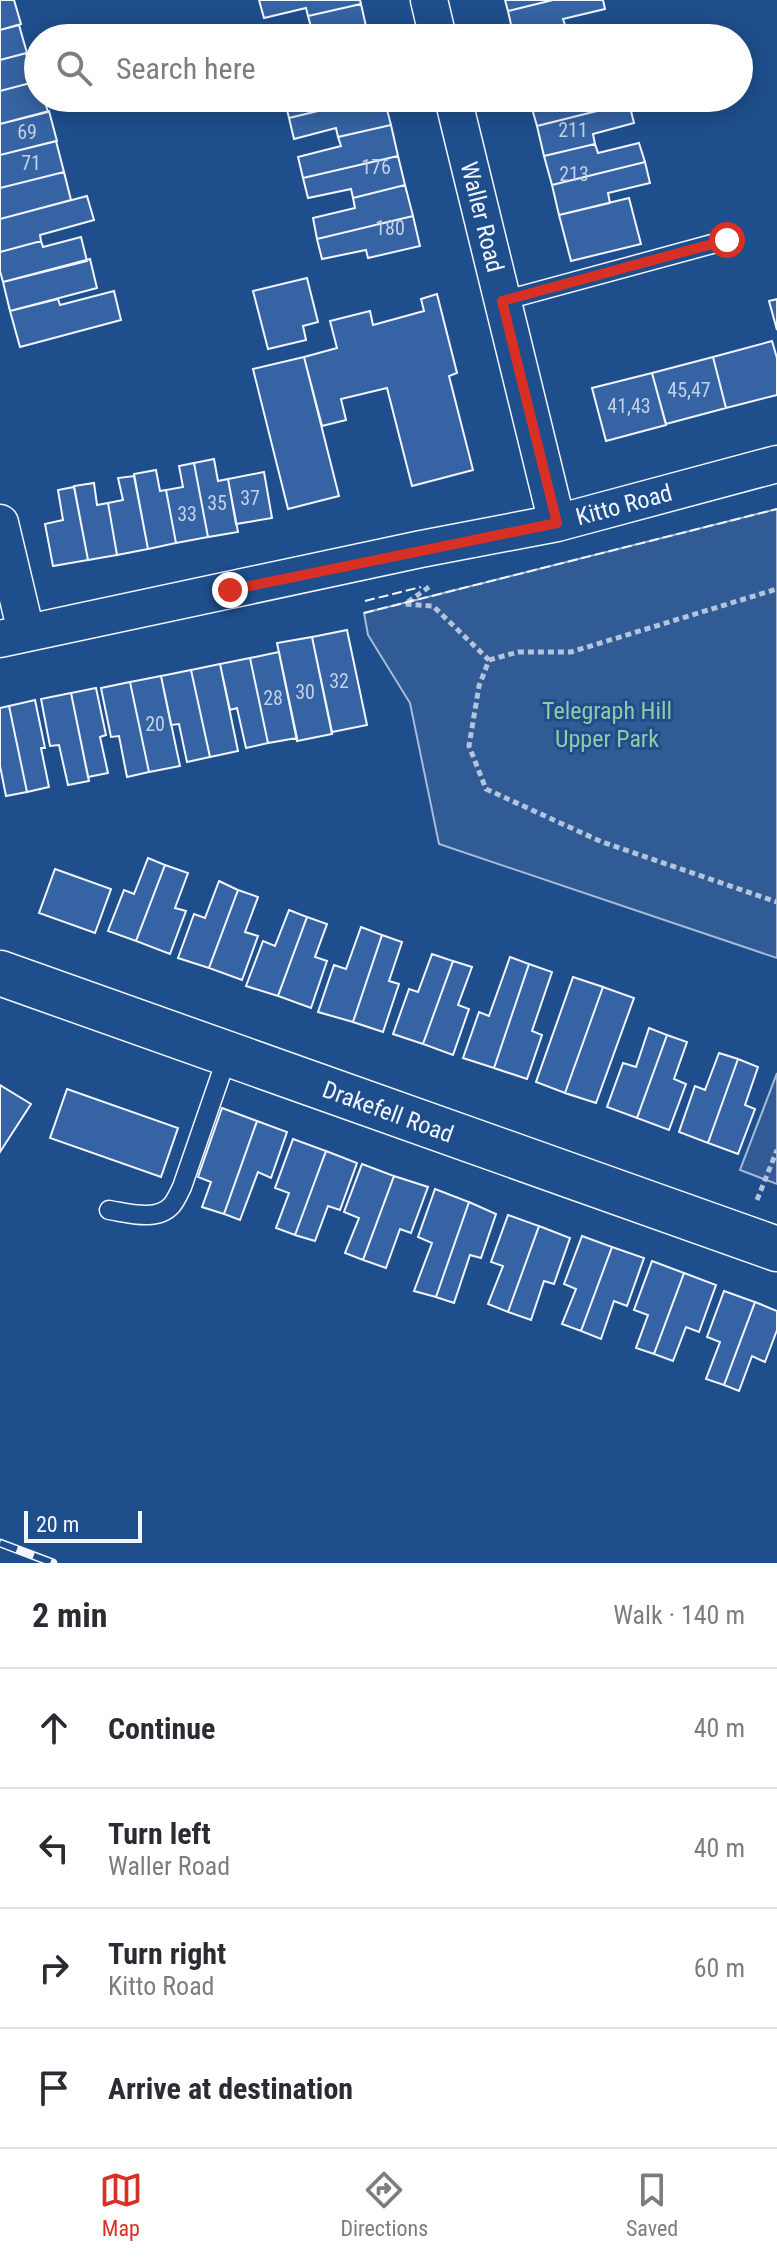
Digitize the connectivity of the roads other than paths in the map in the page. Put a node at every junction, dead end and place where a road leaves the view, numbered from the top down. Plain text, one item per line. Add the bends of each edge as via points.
1 (429, 0) edge
2 (435, 24) edge
3 (456, 112) edge
4 (727, 240) dead end
5 (502, 301) junction
6 (777, 464) edge
7 (0, 523) edge
8 (557, 523) junction
9 (13, 635) edge
10 (0, 973) edge
11 (228, 1054) junction
12 (109, 1210) dead end
13 (758, 1243) edge

1 - 2 street
3 - 5 street, Waller Road
4 - 5 lane
5 - 8 street, Waller Road
6 - 8 street, Kitto Road
7 - 9 street
8 - 9 street, Kitto Road
10 - 11 main road, Drakefell Road
11 - 12 lane via 172,1206 146,1216
11 - 13 main road, Drakefell Road

